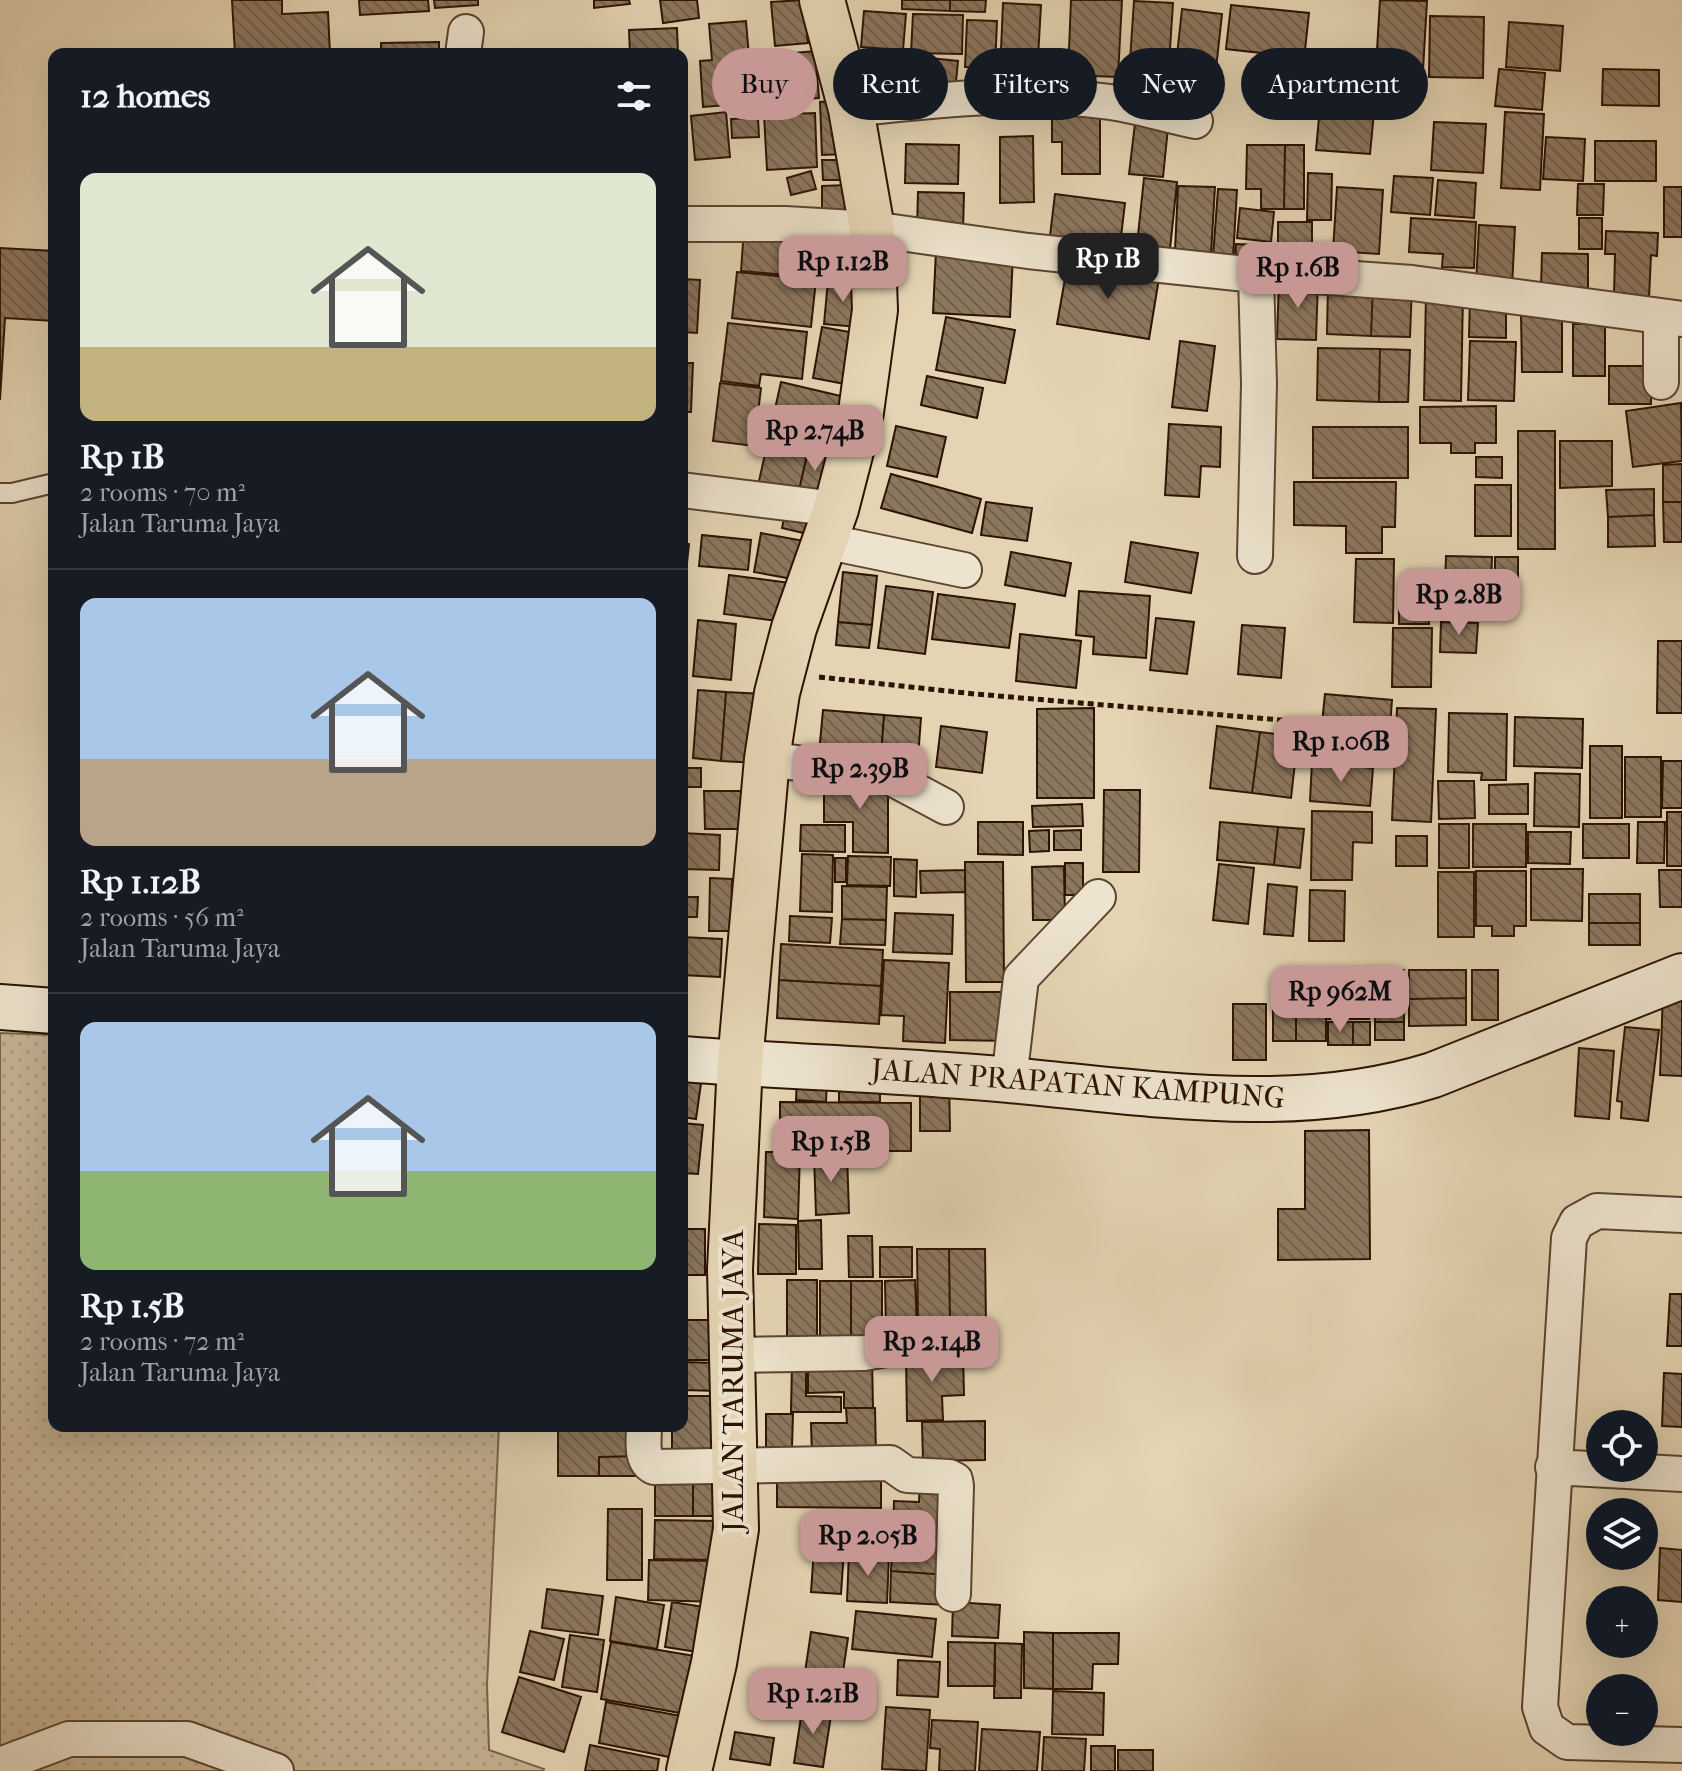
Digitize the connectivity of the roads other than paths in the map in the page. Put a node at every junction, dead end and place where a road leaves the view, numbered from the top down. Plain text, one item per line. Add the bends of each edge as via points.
1 (822, 0) edge
2 (835, 48) edge
3 (948, 100) edge
4 (853, 120) edge
5 (1195, 121) dead end
6 (688, 224) edge
7 (872, 229) junction
8 (1256, 275) junction
9 (1671, 318) edge
10 (1661, 382) dead end
11 (48, 484) edge
12 (688, 491) edge
13 (0, 493) edge
14 (830, 525) junction
15 (1255, 556) dead end
16 (964, 570) dead end
17 (767, 759) junction
18 (946, 807) dead end
19 (1098, 897) dead end
20 (1682, 976) edge
21 (0, 1007) edge
22 (48, 1011) edge
23 (688, 1059) edge
24 (740, 1063) junction
25 (1009, 1080) junction
26 (1682, 1215) edge
27 (942, 1346) dead end
28 (732, 1355) junction
29 (644, 1432) edge
30 (735, 1465) junction
31 (1553, 1467) junction
32 (1682, 1474) edge
33 (953, 1594) dead end
34 (1682, 1745) edge
35 (0, 1765) edge
36 (276, 1771) edge
37 (689, 1771) edge

1 - 2 main road, JALAN TARUMA JAYA
3 - 5 street via 1024,96 1110,102
4 - 7 main road, JALAN TARUMA JAYA
6 - 7 street
7 - 8 street
7 - 14 main road, JALAN TARUMA JAYA via 875,310 870,358
8 - 9 street via 1412,283
8 - 15 street
9 - 10 street
11 - 13 lane
12 - 14 street
14 - 16 street
14 - 17 main road, JALAN TARUMA JAYA via 794,628
17 - 18 street via 886,775
17 - 24 main road, JALAN TARUMA JAYA
19 - 25 street via 1021,978
20 - 25 street, JALAN PRAPATAN KAMPUNG via 1433,1075 1353,1095 1298,1099 1145,1094
21 - 22 street
23 - 24 street, JALAN PRAPATAN KAMPUNG
24 - 25 street, JALAN PRAPATAN KAMPUNG
24 - 28 main road, JALAN TARUMA JAYA via 730,1269
26 - 31 street via 1597,1211 1577,1222 1569,1238
27 - 28 street
28 - 30 main road, JALAN TARUMA JAYA
29 - 30 street via 648,1465
30 - 33 street via 890,1463 907,1475 955,1480
30 - 37 main road, JALAN TARUMA JAYA via 736,1529
31 - 32 street
31 - 34 street via 1540,1707 1547,1728 1567,1742
35 - 36 street via 69,1739 187,1739

